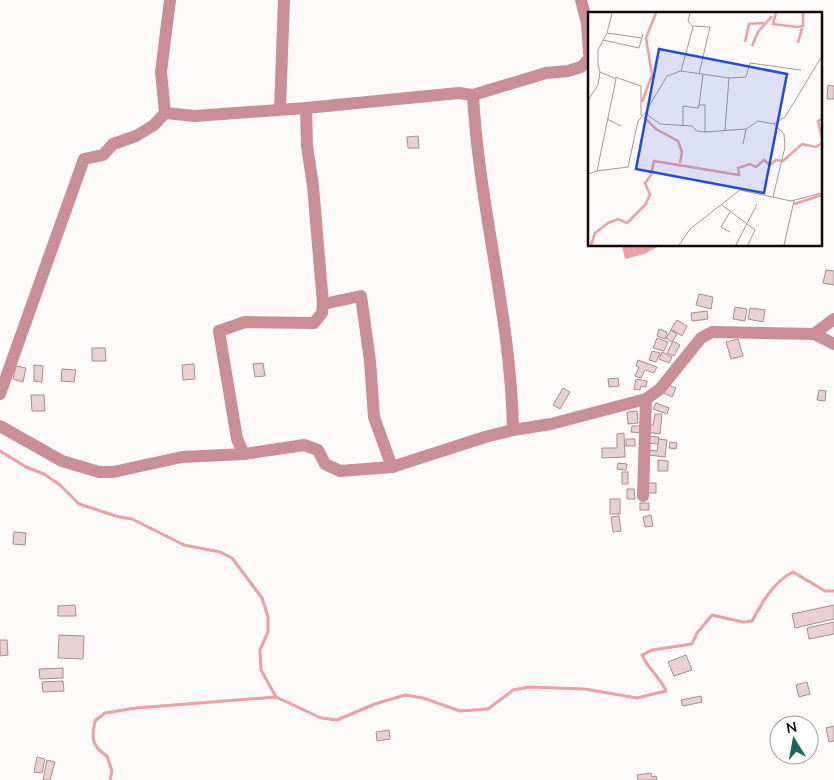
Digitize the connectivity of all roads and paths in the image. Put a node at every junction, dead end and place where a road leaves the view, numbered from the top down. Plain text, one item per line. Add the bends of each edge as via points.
1 (170, 0) edge
2 (284, 0) edge
3 (581, 0) edge
4 (588, 38) edge
5 (588, 60) edge
6 (473, 95) junction
7 (306, 108) junction
8 (280, 109) junction
9 (165, 113) junction
10 (323, 304) junction
11 (834, 319) edge
12 (814, 334) junction
13 (834, 344) edge
14 (0, 394) edge
15 (646, 399) junction
16 (0, 426) edge
17 (514, 430) junction
18 (244, 454) junction
19 (392, 466) junction
20 (643, 496) dead end

1 - 9 street via 161,72
2 - 8 street
3 - 4 street
5 - 6 street via 581,67 568,71 546,73
6 - 7 street via 459,93
6 - 17 street via 475,134 509,354
7 - 8 street
7 - 10 street via 306,146 313,186
8 - 9 street via 195,116
9 - 14 street via 154,125 113,144 103,155 84,159
10 - 18 street via 322,313 314,323 245,322 219,331 237,439
10 - 19 street via 360,296 370,360 374,417
11 - 12 street
12 - 13 street
12 - 15 street via 712,332 701,338 660,389
15 - 17 street via 551,424
15 - 20 street
16 - 18 street via 62,461 98,472 113,472 182,457
17 - 19 street
18 - 19 street via 309,446 318,450 325,464 340,471

